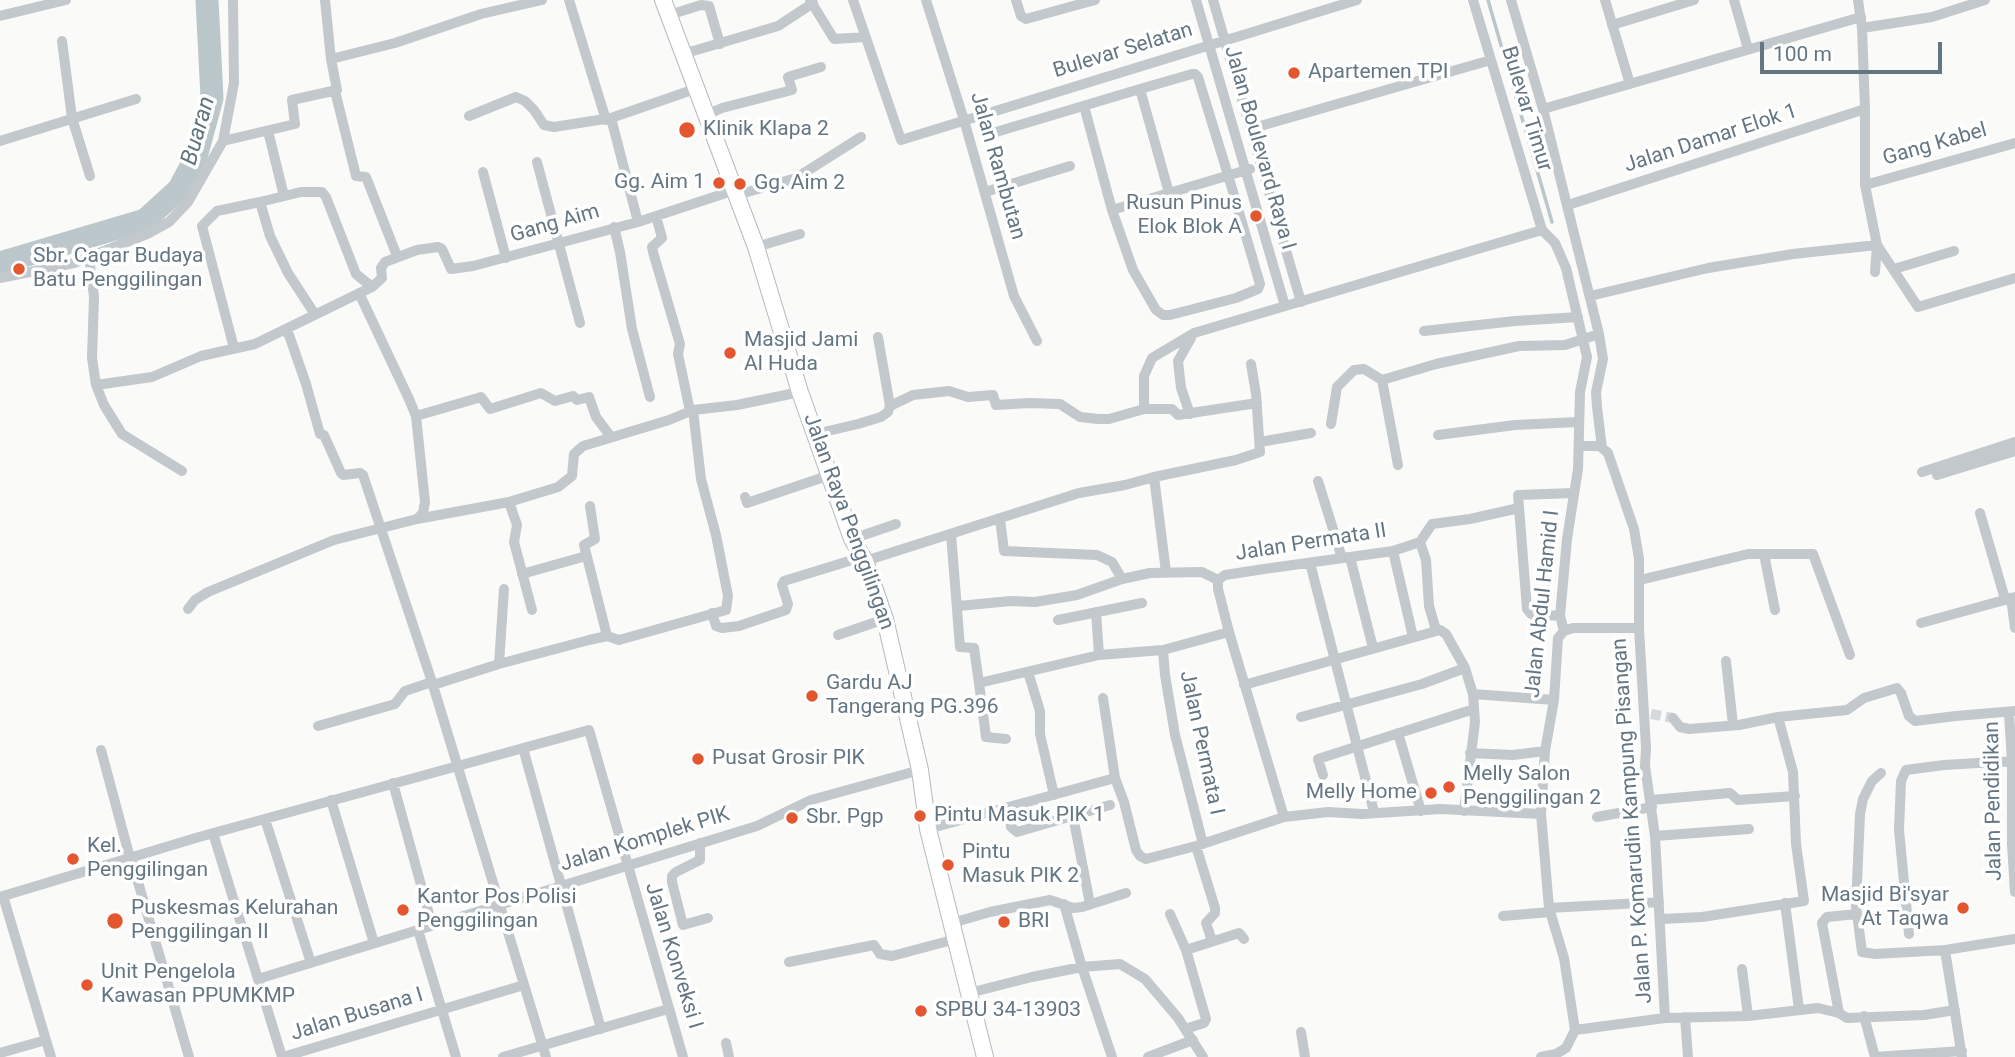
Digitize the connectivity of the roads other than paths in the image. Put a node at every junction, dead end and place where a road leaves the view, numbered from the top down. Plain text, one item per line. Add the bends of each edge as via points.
1 (66, 0) edge
2 (233, 0) edge
3 (325, 0) edge
4 (480, 0) edge
5 (542, 0) edge
6 (569, 0) edge
7 (853, 0) edge
8 (926, 0) edge
9 (1016, 0) edge
10 (1095, 0) edge
11 (1196, 0) edge
12 (1213, 0) edge
13 (1357, 0) edge
14 (1473, 0) edge
15 (1511, 0) edge
16 (1605, 0) edge
17 (1694, 0) edge
18 (1734, 0) edge
19 (1858, 0) edge
20 (1985, 0) edge
21 (812, 2) edge
22 (666, 7) edge
23 (481, 14) junction
24 (0, 16) edge
25 (1862, 23) junction
26 (1612, 25) junction
27 (865, 37) junction
28 (62, 41) dead end
29 (1224, 41) junction
30 (720, 44) junction
31 (1210, 45) junction
32 (1748, 49) junction
33 (683, 54) junction
34 (331, 59) junction
35 (1491, 60) junction
36 (821, 67) dead end
37 (1630, 84) junction
38 (695, 89) junction
39 (1140, 89) junction
40 (335, 91) junction
41 (136, 99) dead end
42 (1084, 106) junction
43 (1543, 109) junction
44 (1864, 109) junction
45 (706, 115) junction
46 (469, 116) dead end
47 (72, 118) junction
48 (608, 119) junction
49 (964, 120) junction
50 (1250, 129) junction
51 (268, 131) junction
52 (986, 135) dead end
53 (861, 137) dead end
54 (0, 141) edge
55 (223, 141) junction
56 (2015, 143) edge
57 (537, 162) dead end
58 (1070, 166) dead end
59 (1261, 166) junction
60 (1246, 170) junction
61 (483, 172) dead end
62 (1228, 175) junction
63 (90, 176) dead end
64 (1865, 185) junction
65 (736, 192) junction
66 (985, 192) junction
67 (1169, 193) junction
68 (284, 196) junction
69 (260, 202) junction
70 (1568, 205) junction
71 (1112, 210) junction
72 (656, 216) junction
73 (638, 222) junction
74 (614, 227) junction
75 (1542, 230) junction
76 (800, 234) dead end
77 (560, 242) junction
78 (1877, 245) junction
79 (756, 247) junction
80 (1954, 251) dead end
81 (397, 256) junction
82 (89, 257) junction
83 (506, 258) junction
84 (1894, 269) junction
85 (1875, 272) dead end
86 (0, 278) edge
87 (2015, 278) edge
88 (372, 287) junction
89 (359, 293) junction
90 (1590, 296) junction
91 (1301, 302) junction
92 (1285, 306) junction
93 (314, 313) junction
94 (1578, 317) junction
95 (580, 323) dead end
96 (284, 330) junction
97 (1424, 331) dead end
98 (1194, 333) junction
99 (1599, 334) junction
100 (878, 338) dead end
101 (1583, 340) junction
102 (1037, 341) dead end
103 (233, 348) junction
104 (1251, 364) dead end
105 (1382, 380) junction
106 (96, 385) junction
107 (800, 392) junction
108 (650, 397) dead end
109 (1257, 402) junction
110 (890, 406) junction
111 (1144, 410) junction
112 (691, 411) junction
113 (1190, 414) junction
114 (415, 416) junction
115 (1578, 422) junction
116 (1331, 424) dead end
117 (1311, 433) dead end
118 (815, 434) junction
119 (1438, 435) dead end
120 (611, 437) junction
121 (1261, 442) junction
122 (2015, 442) edge
123 (1581, 446) junction
124 (1601, 447) junction
125 (2015, 451) edge
126 (1398, 465) dead end
127 (183, 471) dead end
128 (1922, 472) dead end
129 (830, 475) junction
130 (1937, 475) dead end
131 (1154, 477) junction
132 (1318, 481) dead end
133 (1574, 493) junction
134 (746, 497) dead end
135 (509, 502) junction
136 (590, 506) dead end
137 (1519, 508) junction
138 (1980, 513) dead end
139 (416, 519) junction
140 (1000, 519) junction
141 (896, 524) dead end
142 (382, 529) junction
143 (951, 534) junction
144 (852, 539) junction
145 (1419, 542) junction
146 (1392, 551) junction
147 (1764, 554) junction
148 (586, 556) junction
149 (1346, 558) junction
150 (864, 559) junction
151 (1310, 563) junction
152 (1166, 572) junction
153 (522, 574) junction
154 (1122, 579) junction
155 (1218, 580) junction
156 (1640, 580) junction
157 (504, 589) dead end
158 (2010, 598) edge
159 (1142, 603) dead end
160 (958, 606) junction
161 (188, 609) dead end
162 (532, 610) dead end
163 (1775, 610) dead end
164 (1096, 612) junction
165 (712, 613) junction
166 (1560, 616) junction
167 (885, 619) junction
168 (1058, 620) dead end
169 (1921, 624) dead end
170 (1639, 628) junction
171 (2015, 628) edge
172 (1436, 630) junction
173 (1564, 631) junction
174 (1229, 632) junction
175 (838, 635) dead end
176 (607, 636) junction
177 (1413, 637) junction
178 (1373, 648) junction
179 (1163, 650) junction
180 (1099, 655) junction
181 (1850, 655) dead end
182 (1334, 660) junction
183 (1726, 661) dead end
184 (499, 664) junction
185 (1465, 667) junction
186 (1028, 672) junction
187 (433, 683) junction
188 (979, 684) junction
189 (1244, 685) junction
190 (1473, 694) junction
191 (1104, 698) dead end
192 (1554, 700) junction
193 (1347, 704) junction
194 (1474, 709) junction
195 (2012, 712) edge
196 (1301, 717) dead end
197 (1778, 717) junction
198 (1672, 718) tunnel mouth
199 (318, 726) dead end
200 (1733, 726) junction
201 (1398, 733) junction
202 (1006, 739) dead end
203 (1357, 745) junction
204 (523, 748) junction
205 (101, 750) dead end
206 (1545, 751) junction
207 (1470, 752) junction
208 (2012, 761) junction
209 (457, 766) junction
210 (920, 770) junction
211 (1881, 774) dead end
212 (1323, 775) dead end
213 (1115, 778) junction
214 (393, 783) junction
215 (1054, 795) junction
216 (1795, 796) junction
217 (331, 800) junction
218 (1651, 803) junction
219 (1110, 805) dead end
220 (1010, 807) junction
221 (1420, 811) junction
222 (1464, 811) junction
223 (1374, 812) junction
224 (1541, 814) junction
225 (1073, 816) junction
226 (1284, 817) junction
227 (1597, 817) dead end
228 (265, 818) junction
229 (928, 829) junction
230 (1749, 829) dead end
231 (213, 833) junction
232 (1655, 836) junction
233 (700, 844) junction
234 (1199, 845) junction
235 (131, 858) junction
236 (626, 866) junction
237 (562, 886) junction
238 (2015, 892) edge
239 (1126, 893) dead end
240 (1, 896) edge
241 (1659, 902) junction
242 (1785, 903) junction
243 (1064, 904) junction
244 (1090, 904) junction
245 (500, 905) junction
246 (1549, 910) junction
247 (1170, 914) dead end
248 (1857, 914) junction
249 (1503, 915) dead end
250 (708, 918) dead end
251 (1661, 919) junction
252 (432, 925) junction
253 (418, 930) junction
254 (954, 931) junction
255 (1909, 934) dead end
256 (1244, 939) dead end
257 (2015, 939) edge
258 (1212, 941) junction
259 (374, 943) junction
260 (1186, 950) junction
261 (1945, 950) junction
262 (311, 962) junction
263 (789, 962) dead end
264 (1082, 967) junction
265 (1742, 970) dead end
266 (258, 979) junction
267 (524, 985) junction
268 (970, 993) junction
269 (668, 1009) junction
270 (1799, 1009) junction
271 (442, 1010) junction
272 (1955, 1010) junction
273 (1839, 1013) junction
274 (1748, 1016) junction
275 (1864, 1016) junction
276 (1685, 1017) junction
277 (1665, 1018) junction
278 (601, 1029) junction
279 (1185, 1029) junction
280 (1575, 1030) junction
281 (1301, 1032) dead end
282 (46, 1040) junction
283 (1193, 1040) junction
284 (726, 1043) dead end
285 (544, 1051) edge
286 (0, 1053) edge
287 (1962, 1054) edge
288 (51, 1057) edge
289 (189, 1057) edge
290 (283, 1057) edge
291 (456, 1057) edge
292 (503, 1057) edge
293 (683, 1057) edge
294 (729, 1057) edge
295 (985, 1057) edge
296 (1112, 1057) edge
297 (1148, 1057) edge
298 (1203, 1057) edge
299 (1305, 1057) edge
300 (1541, 1057) edge
301 (1688, 1057) edge
302 (1875, 1057) edge

1 - 24 street
2 - 55 street via 234,83
3 - 34 street
4 - 23 street
5 - 23 street
6 - 48 street
7 - 27 street
8 - 49 street, Jalan Rambutan
9 - 10 street via 1026,19
11 - 31 street, Jalan Boulevard Raya I
12 - 29 street, Jalan Boulevard Raya I
13 - 29 street, Bulevar Selatan
14 - 35 street, Bulevar Timur
15 - 43 street
16 - 26 street
17 - 26 street
18 - 32 street
19 - 25 street
20 - 25 street via 1932,17
21 - 27 street via 837,40
21 - 30 street via 778,26
22 - 30 street via 709,6
22 - 33 main road, Jalan Raya Penggilingan
23 - 34 street
25 - 32 street
25 - 44 street
26 - 37 street
27 - 49 street, Bulevar Selatan via 901,140
28 - 47 street
29 - 31 street, Bulevar Selatan
29 - 50 street, Jalan Boulevard Raya I
30 - 33 street
31 - 49 street, Bulevar Selatan
31 - 60 street, Jalan Boulevard Raya I
32 - 37 street
33 - 38 main road, Jalan Raya Penggilingan
34 - 40 street
35 - 50 street
35 - 75 street, Bulevar Timur
36 - 45 street via 788,77 792,90
37 - 43 street
38 - 45 main road, Jalan Raya Penggilingan
38 - 48 street
39 - 42 street
39 - 62 street via 1192,74 1198,77
39 - 67 street
40 - 51 street via 292,100 295,123
40 - 81 street via 356,176 366,177
41 - 47 street
42 - 52 street
42 - 71 street
43 - 70 street
44 - 64 street
44 - 70 street, Jalan Damar Elok 1
45 - 65 main road, Jalan Raya Penggilingan
46 - 48 street via 516,97 534,110 544,125
47 - 54 street
47 - 63 street
48 - 73 street
49 - 66 street, Jalan Rambutan
50 - 59 street, Jalan Boulevard Raya I
51 - 55 street
51 - 68 street
53 - 65 street, Gang Aim via 796,178
55 - 82 street via 190,198 169,222
56 - 64 street, Gang Kabel
57 - 77 street
58 - 66 street
59 - 60 street
59 - 91 street, Jalan Boulevard Raya I
60 - 62 street
60 - 92 street, Jalan Boulevard Raya I
61 - 83 street
62 - 67 street
62 - 71 street via 1260,284 1255,292 1236,299 1170,315 1156,310 1133,270
64 - 78 street
65 - 72 street, Gang Aim
65 - 79 main road, Jalan Raya Penggilingan
66 - 102 street, Jalan Rambutan via 1014,296
67 - 71 street
68 - 69 street
68 - 88 street via 312,191 326,197 356,274
69 - 93 street via 270,236
69 - 103 street via 217,211 202,224
70 - 90 street
72 - 73 street, Gang Aim
72 - 112 street via 662,238 652,247 680,344 678,354
73 - 74 street, Gang Aim
74 - 77 street, Gang Aim
74 - 108 street via 632,329
75 - 91 street
75 - 94 street, Jalan Abdul Hamid I via 1560,254
76 - 79 street
77 - 83 street, Gang Aim
77 - 95 street
78 - 84 street
78 - 85 street
78 - 90 street via 1730,264
79 - 107 main road, Jalan Raya Penggilingan
80 - 84 street
81 - 83 street, Gang Aim via 438,247 454,270
81 - 88 street via 382,264 382,278
82 - 86 street
82 - 106 street
84 - 87 street via 1918,307
88 - 89 street
89 - 93 street
89 - 114 street
90 - 99 street
91 - 92 street
92 - 98 street
93 - 96 street
94 - 97 street
94 - 101 street, Jalan Abdul Hamid I
96 - 103 street via 255,344
96 - 142 street via 320,434 342,475 363,475
98 - 111 street via 1152,358 1144,376
98 - 113 street via 1178,361
99 - 101 street
99 - 124 street, Jalan P. Komarudin Kampung Pisangan via 1603,359 1596,392
100 - 110 street
101 - 105 street via 1519,346
101 - 115 street, Jalan Abdul Hamid I via 1587,357
103 - 106 street via 186,361 152,377
104 - 109 street
105 - 116 street via 1364,369 1354,370 1337,387
105 - 126 street
106 - 127 street via 122,434
107 - 112 street
107 - 118 main road, Jalan Raya Penggilingan
109 - 113 street
109 - 121 street
110 - 111 street via 913,395 949,391 968,397 993,395 996,405 1060,404 1089,418 1109,419
110 - 118 street via 881,417
111 - 113 street
112 - 120 street
112 - 165 street via 701,479 728,596 726,610
114 - 120 street via 481,397 490,409 541,393 555,401 589,397
114 - 139 street via 425,502
115 - 119 street
115 - 123 street, Jalan Abdul Hamid I
117 - 121 street
118 - 129 main road, Jalan Raya Penggilingan
120 - 135 street via 583,446 574,454 572,475 566,482
121 - 131 street via 1257,454
122 - 128 street
123 - 124 street
123 - 133 street, Jalan Abdul Hamid I
124 - 156 street, Jalan P. Komarudin Kampung Pisangan via 1610,458 1634,529
125 - 130 street
129 - 134 street via 747,503
129 - 144 main road, Jalan Raya Penggilingan
131 - 140 street via 1079,493
131 - 152 street
132 - 149 street
133 - 137 street, Jalan Permata II via 1518,495
133 - 166 street, Jalan Abdul Hamid I
135 - 139 street
135 - 153 street via 517,526 514,542
136 - 148 street via 595,539 584,545
137 - 145 street, Jalan Permata II via 1432,524
137 - 166 street via 1527,609 1531,614
138 - 158 street
139 - 142 street
140 - 143 street
140 - 154 street via 1004,551 1097,555 1112,562
141 - 144 street
142 - 161 street via 313,548 208,592
142 - 187 street
143 - 150 street
143 - 160 street
144 - 150 main road, Jalan Raya Penggilingan
145 - 146 street, Jalan Permata II
145 - 172 street via 1426,559 1429,606
146 - 149 street, Jalan Permata II
146 - 177 street
147 - 156 street
147 - 163 street
147 - 181 street via 1813,554
148 - 153 street
148 - 176 street
149 - 151 street, Jalan Permata II
149 - 178 street
150 - 165 street via 786,580 782,585 786,610 722,628 716,626
150 - 167 main road, Jalan Raya Penggilingan
151 - 155 street, Jalan Permata II via 1225,575
151 - 182 street
152 - 154 street
152 - 155 street via 1202,572
153 - 162 street
154 - 160 street via 1077,595 1035,602
155 - 174 street, Jalan Permata II
156 - 170 street, Jalan P. Komarudin Kampung Pisangan
157 - 184 street
158 - 169 street
158 - 171 street
159 - 164 street
160 - 188 street via 960,647 974,648
164 - 168 street
164 - 180 street
165 - 176 street via 619,640
166 - 173 street, Jalan Abdul Hamid I
167 - 175 street
167 - 210 main road, Jalan Raya Penggilingan
170 - 173 street
170 - 218 street, Jalan P. Komarudin Kampung Pisangan
172 - 177 street
172 - 185 street via 1446,634
173 - 192 street, Jalan Abdul Hamid I via 1558,638
174 - 179 street
174 - 189 street, Jalan Permata II
176 - 184 street
177 - 178 street
178 - 182 street
179 - 180 street
179 - 234 street, Jalan Permata I via 1175,735
180 - 186 street
182 - 189 street
182 - 193 street
183 - 200 street
184 - 187 street
185 - 190 street
185 - 193 street
186 - 188 street
186 - 215 street via 1040,711 1040,734
187 - 199 street via 405,691 395,704
187 - 209 street
188 - 202 street via 986,737
189 - 226 street, Jalan Permata II
190 - 192 street
190 - 194 street
191 - 213 street
192 - 206 street, Jalan Abdul Hamid I
193 - 196 street
193 - 203 street
194 - 201 street
194 - 207 street
195 - 197 street via 1915,721 1897,688 1864,698 1847,710
195 - 208 street, Jalan Pendidikan
197 - 200 street
197 - 216 street
198 - 200 street via 1689,729
201 - 203 street
201 - 221 street
203 - 212 street via 1318,759
203 - 223 street
204 - 209 street
204 - 236 street, Jalan Konveksi I via 589,730
204 - 237 street
205 - 235 street
206 - 207 street via 1513,755
206 - 224 street, Jalan Abdul Hamid I
207 - 222 street
208 - 238 street, Jalan Pendidikan
208 - 255 street via 1906,770 1901,781 1899,830
209 - 214 street
209 - 245 street
210 - 229 main road, Jalan Raya Penggilingan
210 - 233 street, Jalan Komplek PIK via 811,800 768,822
211 - 248 street via 1872,781 1860,814
213 - 215 street
213 - 234 street via 1140,856 1146,859
214 - 217 street
214 - 252 street
215 - 220 street
216 - 218 street via 1738,800 1725,793
216 - 242 street via 1804,901
217 - 228 street
217 - 259 street
218 - 227 street
218 - 232 street, Jalan P. Komarudin Kampung Pisangan
219 - 225 street
220 - 225 street via 1011,827 1017,832
220 - 229 street
221 - 222 street
221 - 223 street
222 - 224 street
223 - 226 street via 1328,811
224 - 246 street, Jalan Abdul Hamid I
225 - 244 street
226 - 234 street
228 - 231 street
228 - 262 street
229 - 254 main road, Jalan Raya Penggilingan
230 - 232 street
231 - 235 street
231 - 266 street
232 - 241 street, Jalan P. Komarudin Kampung Pisangan
233 - 236 street, Jalan Komplek PIK
233 - 250 street via 700,860 676,872 672,882 683,925
234 - 258 street, Jalan Permata I via 1215,908 1206,923
235 - 240 street
235 - 289 street
236 - 237 street, Jalan Komplek PIK
236 - 269 street, Jalan Konveksi I
237 - 245 street, Jalan Komplek PIK
237 - 278 street
239 - 244 street
240 - 282 street
241 - 246 street
241 - 251 street, Jalan P. Komarudin Kampung Pisangan
242 - 251 street
242 - 270 street
243 - 244 street via 1073,908
243 - 254 street via 1051,900 990,912
243 - 264 street
245 - 252 street, Jalan Komplek PIK
245 - 267 street
246 - 249 street
246 - 280 street, Jalan Abdul Hamid I via 1564,958
247 - 260 street
248 - 261 street via 1865,954
248 - 273 street via 1827,917 1822,923
251 - 277 street, Jalan P. Komarudin Kampung Pisangan
252 - 253 street, Jalan Komplek PIK
253 - 259 street, Jalan Komplek PIK
253 - 271 street
254 - 263 street via 892,956 880,954 874,945
254 - 268 main road, Jalan Raya Penggilingan
256 - 258 street via 1239,933
257 - 261 street
258 - 260 street
259 - 262 street, Jalan Komplek PIK
260 - 279 street via 1206,1020
261 - 272 street
262 - 266 street, Jalan Komplek PIK
264 - 268 street
264 - 279 street via 1120,964 1145,979
264 - 296 street
265 - 274 street
266 - 290 street
267 - 271 street, Jalan Busana I
267 - 285 street
268 - 295 main road, Jalan Raya Penggilingan
269 - 278 street
269 - 293 street, Jalan Konveksi I
270 - 273 street, Jalan P. Komarudin Kampung Pisangan
270 - 274 street, Jalan P. Komarudin Kampung Pisangan
271 - 290 street, Jalan Busana I
271 - 291 street
272 - 275 street, Jalan P. Komarudin Kampung Pisangan
272 - 287 street
273 - 275 street, Jalan P. Komarudin Kampung Pisangan via 1847,1018
274 - 276 street, Jalan P. Komarudin Kampung Pisangan
275 - 302 street
276 - 277 street, Jalan P. Komarudin Kampung Pisangan
276 - 301 street, Jalan P. Komarudin Kampung Pisangan
277 - 280 street, Jalan P. Komarudin Kampung Pisangan
278 - 285 street
279 - 283 street
280 - 300 street via 1566,1048
281 - 299 street
282 - 286 street
282 - 288 street
283 - 297 street
283 - 298 street
284 - 294 street
285 - 292 street
287 - 302 street

